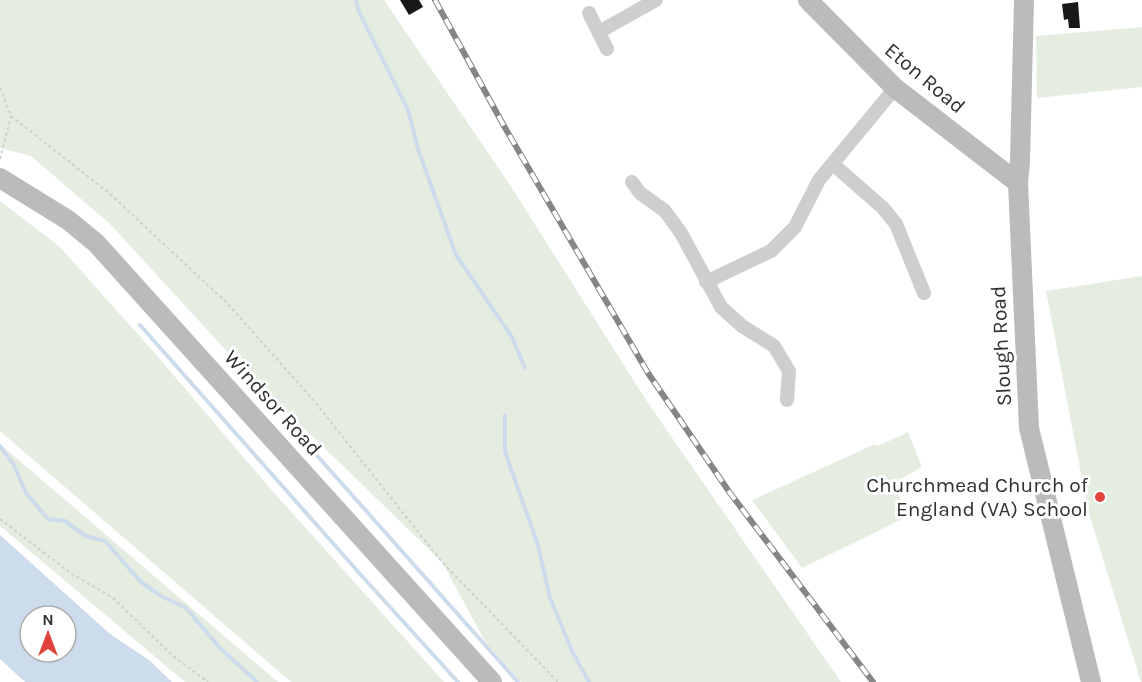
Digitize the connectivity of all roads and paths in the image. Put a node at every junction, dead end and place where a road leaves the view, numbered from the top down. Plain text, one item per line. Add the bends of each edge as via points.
1 (656, 0) edge
2 (808, 0) edge
3 (1024, 0) edge
4 (589, 13) dead end
5 (599, 32) junction
6 (607, 49) dead end
7 (0, 88) edge
8 (895, 88) junction
9 (11, 116) junction
10 (0, 159) edge
11 (833, 164) junction
12 (0, 178) edge
13 (632, 182) dead end
14 (1018, 183) junction
15 (706, 282) junction
16 (924, 293) dead end
17 (787, 400) dead end
18 (0, 519) edge
19 (208, 682) edge
20 (492, 682) edge
21 (558, 682) edge
22 (1091, 682) edge

1 - 5 street
2 - 8 main road, Eton Road
3 - 14 main road, Slough Road
4 - 5 street
5 - 6 street
7 - 9 path
8 - 11 street
8 - 14 main road, Eton Road
9 - 10 path
9 - 21 path via 109,193 227,303 315,402 442,562
11 - 15 street via 819,180 795,227 771,250
11 - 16 street via 896,224
12 - 20 main road, Windsor Road via 68,220 96,243
13 - 15 street via 665,211
14 - 22 main road, Slough Road via 1029,428
15 - 17 street via 721,307 774,346 789,371
18 - 19 path via 72,574 113,598 173,656

